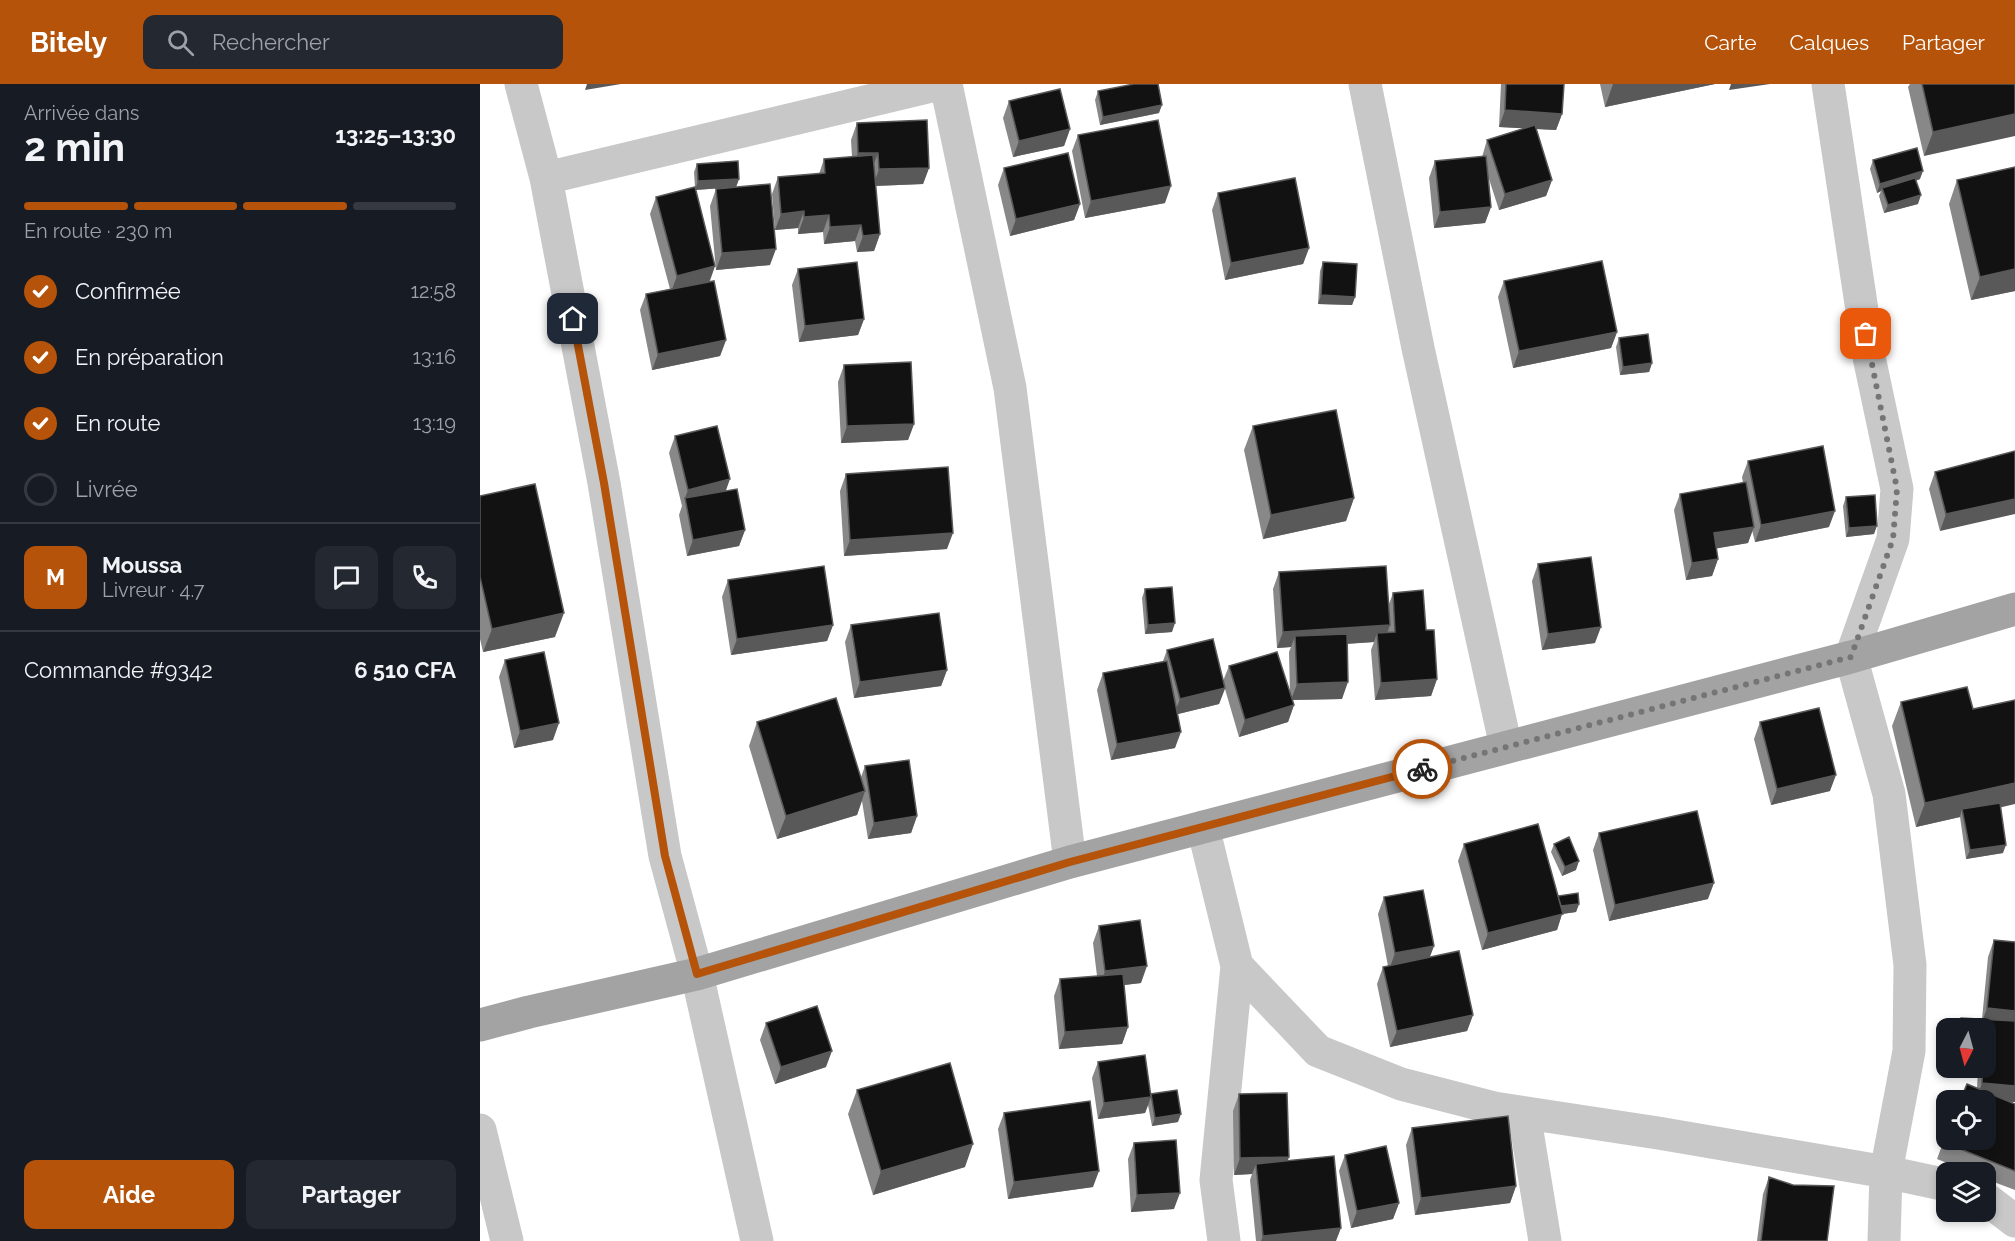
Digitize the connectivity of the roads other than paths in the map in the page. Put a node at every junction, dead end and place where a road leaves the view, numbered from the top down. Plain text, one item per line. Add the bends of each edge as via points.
1 (521, 84) edge
2 (940, 84) edge
3 (946, 84) edge
4 (1365, 84) edge
5 (1828, 84) edge
6 (546, 178) junction
7 (2015, 609) edge
8 (1851, 657) junction
9 (1506, 747) junction
10 (1203, 827) junction
11 (1070, 862) junction
12 (1237, 966) junction
13 (697, 974) junction
14 (480, 1025) edge
15 (1524, 1113) junction
16 (480, 1130) edge
17 (1886, 1172) junction
18 (1936, 1183) edge
19 (1996, 1207) edge
20 (2015, 1221) edge
21 (507, 1241) edge
22 (757, 1241) edge
23 (1224, 1241) edge
24 (1545, 1241) edge
25 (1884, 1241) edge

1 - 6 street
2 - 6 street
3 - 11 street via 1010,388
4 - 9 street via 1418,348
5 - 8 street via 1869,357 1897,489 1893,539
6 - 13 street via 604,483 665,856
7 - 8 main road
8 - 9 main road
8 - 17 street via 1889,794 1910,965 1909,1050
9 - 10 main road
10 - 11 main road
10 - 12 street
11 - 13 main road
12 - 15 street via 1318,1051 1401,1084
12 - 23 street via 1216,1180
13 - 14 main road
13 - 22 street
15 - 17 street
15 - 24 street
16 - 21 street
17 - 18 street
17 - 25 street
19 - 20 street

